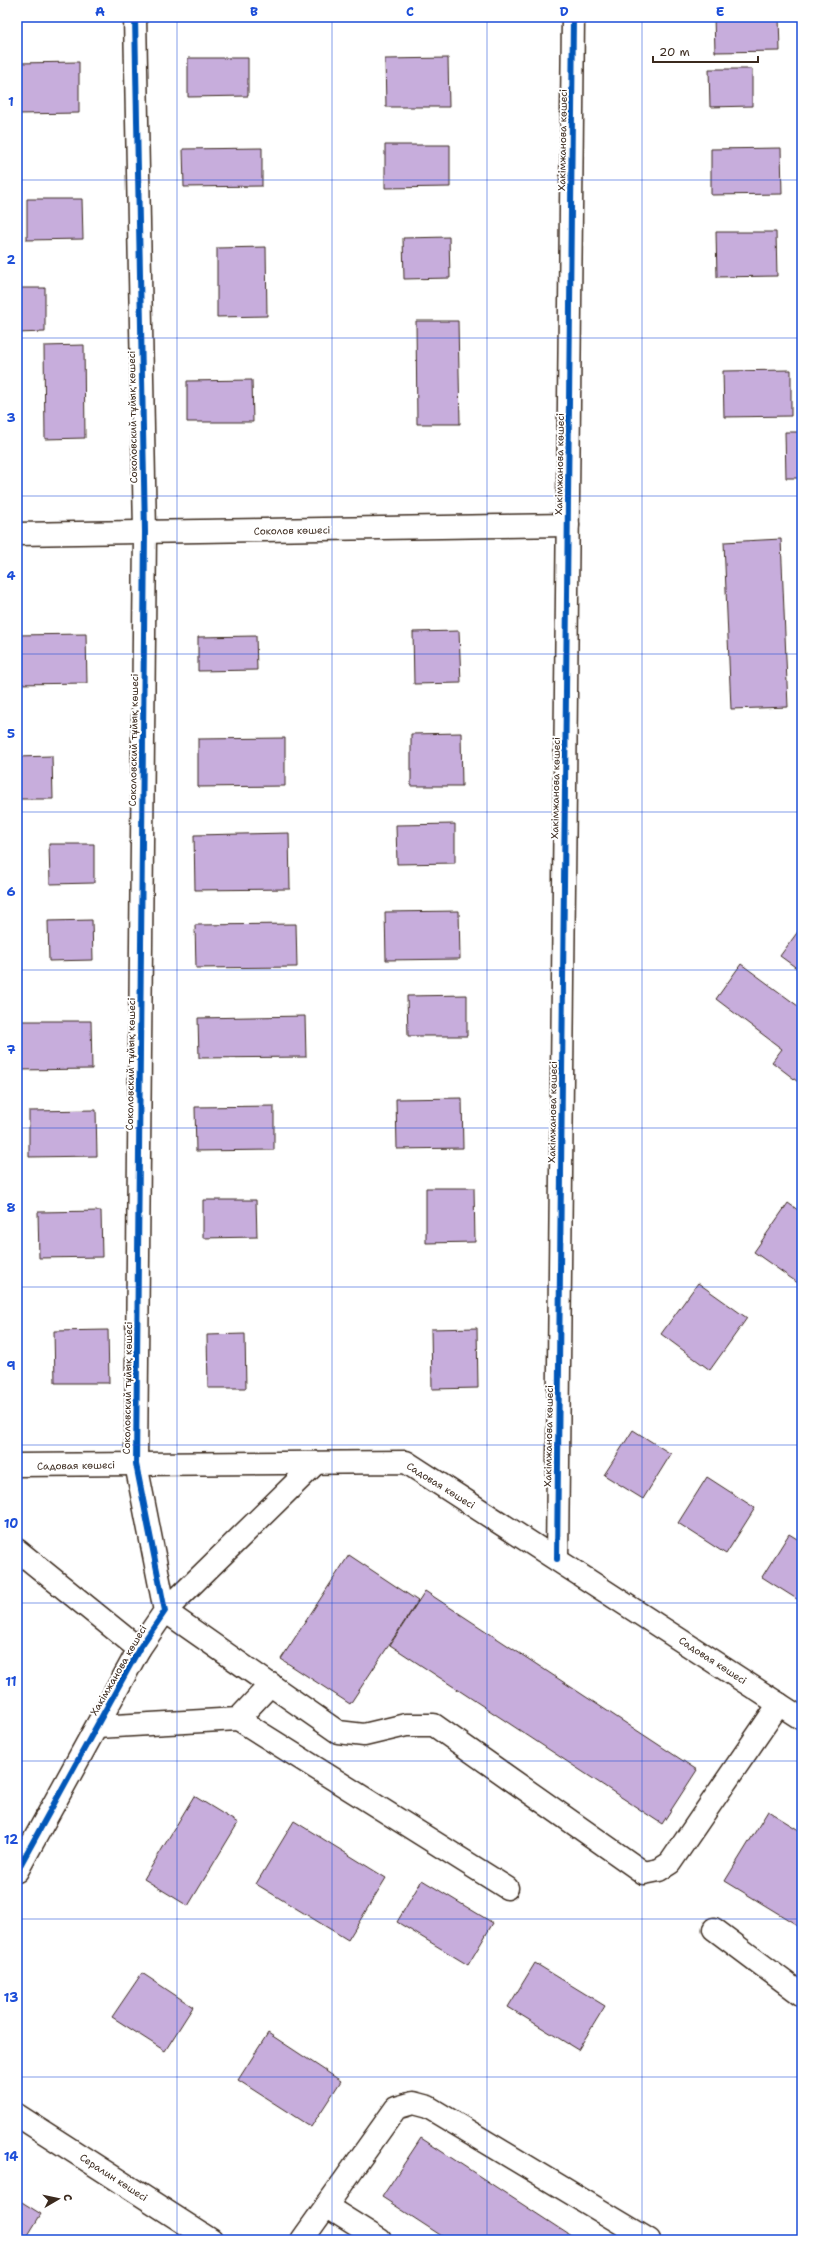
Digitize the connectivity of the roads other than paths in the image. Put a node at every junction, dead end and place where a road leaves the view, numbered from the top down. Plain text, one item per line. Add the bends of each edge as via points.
1 (135, 17) edge
2 (573, 17) edge
3 (568, 525) junction
4 (144, 532) junction
5 (17, 534) edge
6 (316, 1463) junction
7 (136, 1464) junction
8 (17, 1465) edge
9 (17, 1550) edge
10 (557, 1559) junction
11 (165, 1611) junction
12 (139, 1649) junction
13 (271, 1684) junction
14 (794, 1708) edge
15 (238, 1719) junction
16 (97, 1727) junction
17 (17, 1871) edge
18 (507, 1888) dead end
19 (714, 1929) dead end
20 (802, 1995) edge
21 (17, 2115) edge
22 (326, 2206) junction
23 (211, 2240) edge
24 (302, 2240) edge
25 (380, 2240) edge
26 (649, 2240) edge

1 - 4 street, Соколовский тұйық көшесі
2 - 3 street, Хакімжанова көшесі
3 - 4 street, Соколов көшесі
3 - 10 street, Хакімжанова көшесі
4 - 5 street, Соколов көшесі
4 - 7 street, Соколовский тұйық көшесі
6 - 7 street, Садовая көшесі
6 - 10 street, Садовая көшесі via 406,1462
6 - 11 street, Хакімжанова көшесі
7 - 8 street, Садовая көшесі
7 - 11 street
9 - 12 street
10 - 14 street, Садовая көшесі
11 - 12 street, Хакімжанова көшесі
11 - 13 street
12 - 16 street, Хакімжанова көшесі
13 - 14 street via 338,1732 364,1734 406,1725 434,1725 644,1873 659,1870 670,1862
13 - 15 street
15 - 16 street
15 - 18 street
16 - 17 street, Хакімжанова көшесі
19 - 20 street
21 - 23 street, Сералин көшесі
22 - 24 street
22 - 25 street
22 - 26 street via 396,2108 413,2103 428,2107

